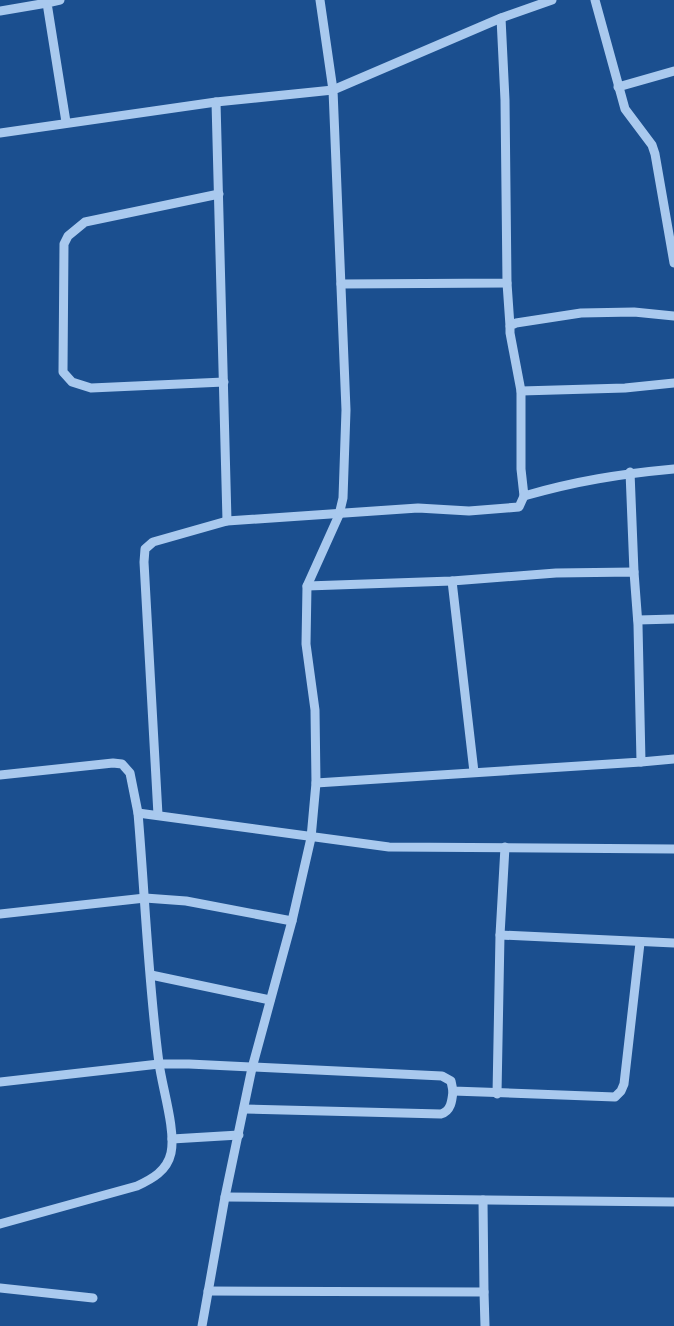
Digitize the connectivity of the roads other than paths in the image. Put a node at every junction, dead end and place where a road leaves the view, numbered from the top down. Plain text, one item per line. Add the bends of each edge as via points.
1 (60, 0) edge
2 (320, 0) edge
3 (552, 0) edge
4 (595, 0) edge
5 (47, 2) edge
6 (526, 4) edge
7 (0, 11) edge
8 (501, 18) junction
9 (674, 71) edge
10 (618, 87) junction
11 (333, 90) junction
12 (216, 102) junction
13 (66, 122) junction
14 (0, 133) edge
15 (219, 194) junction
16 (674, 263) edge
17 (507, 283) junction
18 (341, 284) junction
19 (674, 316) edge
20 (510, 326) junction
21 (224, 382) junction
22 (674, 383) edge
23 (521, 391) junction
24 (674, 469) edge
25 (630, 472) junction
26 (524, 496) junction
27 (339, 515) junction
28 (228, 521) junction
29 (634, 572) junction
30 (452, 581) junction
31 (307, 586) junction
32 (674, 618) edge
33 (638, 620) junction
34 (674, 759) edge
35 (641, 762) junction
36 (474, 772) junction
37 (0, 775) edge
38 (316, 783) junction
39 (138, 812) junction
40 (158, 816) junction
41 (311, 838) junction
42 (505, 847) junction
43 (674, 849) edge
44 (145, 898) junction
45 (0, 914) edge
46 (292, 921) junction
47 (500, 935) junction
48 (640, 942) junction
49 (674, 944) edge
50 (150, 975) junction
51 (270, 1000) junction
52 (159, 1064) junction
53 (252, 1068) junction
54 (0, 1082) edge
55 (453, 1092) junction
56 (498, 1094) junction
57 (244, 1109) junction
58 (239, 1135) junction
59 (172, 1139) junction
60 (225, 1197) junction
61 (483, 1200) junction
62 (674, 1202) edge
63 (0, 1224) edge
64 (0, 1288) edge
65 (208, 1291) junction
66 (484, 1292) junction
67 (94, 1298) dead end
68 (202, 1326) edge
69 (485, 1326) edge

1 - 5 street
2 - 11 street
3 - 6 street
4 - 10 street
5 - 7 street
5 - 13 street
6 - 8 street
8 - 11 street
8 - 17 street
9 - 10 street
10 - 16 street via 625,110 656,154
11 - 12 street
11 - 18 street
12 - 13 street
12 - 15 street
13 - 14 street
15 - 21 street
15 - 21 street via 84,222 68,236 64,244 63,372 72,382 91,388
17 - 18 street
17 - 20 street
18 - 27 street via 346,410 343,498
19 - 20 street via 634,312 581,313
20 - 23 street
21 - 28 street
22 - 23 street
23 - 26 street
24 - 25 street
25 - 26 street via 574,482
25 - 29 street
26 - 27 street via 519,507 470,511 418,508
27 - 28 street
27 - 31 street
28 - 40 street via 153,542 145,549
29 - 30 street via 556,573
29 - 33 street
30 - 31 street
30 - 36 street
31 - 38 street via 306,644 315,710
32 - 33 street
33 - 35 street
34 - 35 street
35 - 36 street
36 - 38 street
37 - 39 street via 122,764 130,773
38 - 41 street
39 - 40 street
39 - 44 street
40 - 41 street
41 - 42 street via 390,847
41 - 46 street
42 - 43 street
42 - 47 street
44 - 45 street
44 - 46 street via 186,901
44 - 50 street
46 - 51 street
47 - 48 street
47 - 56 street
48 - 49 street
48 - 56 street via 622,1091 608,1098
50 - 51 street
50 - 52 street
51 - 53 street
52 - 53 street
52 - 54 street
52 - 59 street
53 - 55 street via 442,1076 451,1081
53 - 57 street
55 - 56 street
55 - 57 street via 451,1105 441,1114
57 - 58 street
58 - 59 street
58 - 60 street
59 - 63 street via 171,1154 163,1170 152,1179
60 - 61 street
60 - 65 street
61 - 62 street
61 - 66 street
64 - 67 street
65 - 66 street
65 - 68 street
66 - 69 street

